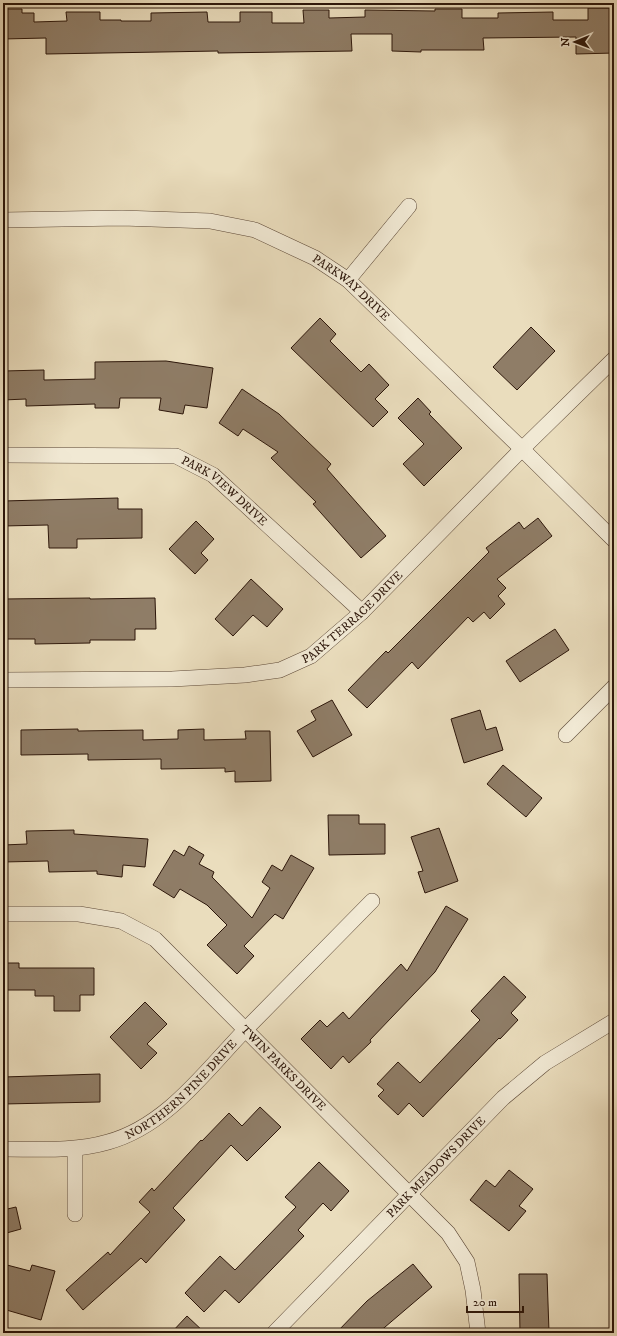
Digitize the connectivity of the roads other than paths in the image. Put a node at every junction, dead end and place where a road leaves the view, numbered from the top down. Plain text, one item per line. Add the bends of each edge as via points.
1 (408, 206) dead end
2 (3, 220) edge
3 (348, 280) junction
4 (614, 359) edge
5 (522, 449) junction
6 (3, 455) edge
7 (614, 540) edge
8 (362, 612) junction
9 (3, 680) edge
10 (614, 687) edge
11 (566, 735) dead end
12 (372, 901) dead end
13 (3, 914) edge
14 (614, 1021) edge
15 (246, 1029) junction
16 (3, 1149) edge
17 (75, 1149) junction
18 (410, 1195) junction
19 (75, 1214) dead end
20 (274, 1333) edge
21 (478, 1333) edge

1 - 3 street
2 - 3 street, PARKWAY DRIVE via 122,218 210,221 255,230 315,258
3 - 5 street, PARKWAY DRIVE
4 - 5 street, PARK TERRACE DRIVE
5 - 7 street, PARKWAY DRIVE
5 - 8 street, PARK TERRACE DRIVE
6 - 8 street, PARK VIEW DRIVE via 176,456 213,475
8 - 9 street, PARK TERRACE DRIVE via 311,656 280,670 245,675 172,679
10 - 11 street
12 - 15 street, NORTHERN PINE DRIVE
13 - 15 street, TWIN PARKS DRIVE via 79,914 121,921 155,939
14 - 18 street, PARK MEADOWS DRIVE via 545,1064 503,1098
15 - 17 street, NORTHERN PINE DRIVE via 177,1103 143,1127 109,1142
15 - 18 street, TWIN PARKS DRIVE
16 - 17 street, NORTHERN PINE DRIVE
17 - 19 street
18 - 20 street, PARK MEADOWS DRIVE
18 - 21 street, TWIN PARKS DRIVE via 448,1232 467,1262

